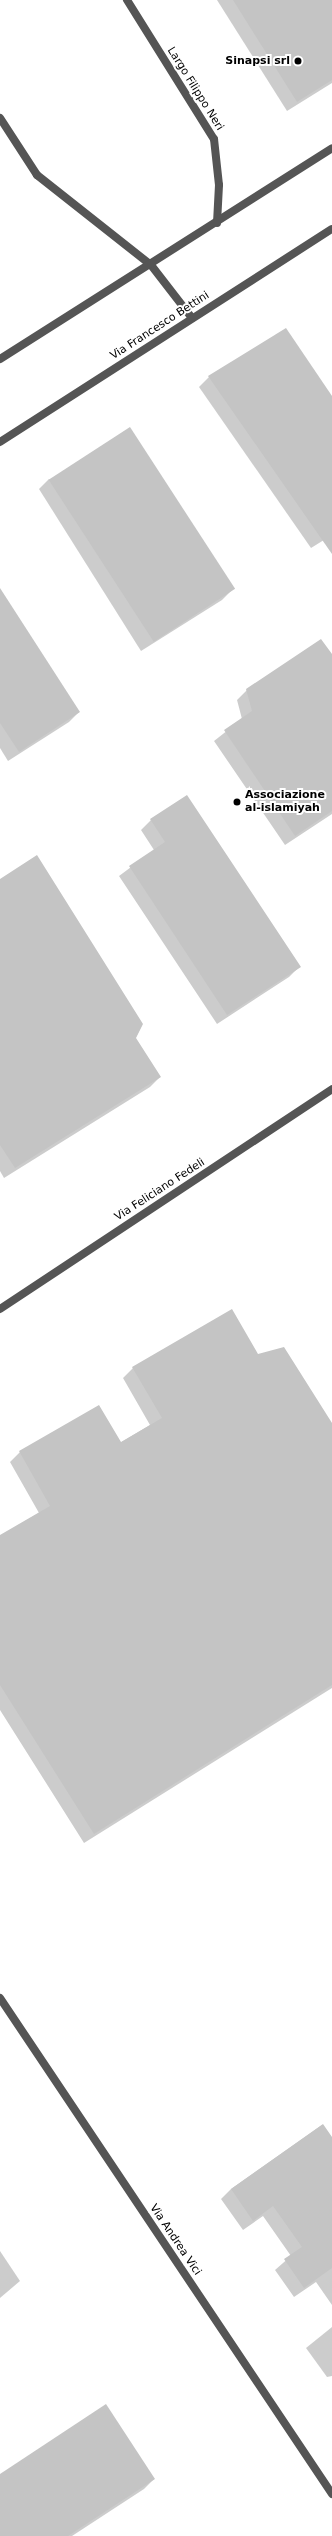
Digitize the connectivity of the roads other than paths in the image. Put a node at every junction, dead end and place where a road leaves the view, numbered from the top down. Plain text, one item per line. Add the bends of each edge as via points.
1 (127, 0) edge
2 (0, 118) edge
3 (332, 148) edge
4 (217, 223) junction
5 (332, 229) edge
6 (151, 265) junction
7 (192, 318) junction
8 (0, 359) edge
9 (0, 442) edge
10 (332, 1089) edge
11 (0, 1309) edge
12 (0, 1998) edge
13 (332, 2494) edge

1 - 4 street, Largo Filippo Neri via 214,139 219,185
2 - 6 street via 37,175
3 - 4 street
4 - 6 street
5 - 7 street, Via Francesco Bettini
6 - 7 street
6 - 8 street
7 - 9 street, Via Francesco Bettini
10 - 11 street, Via Feliciano Fedeli
12 - 13 street, Via Andrea Vici

